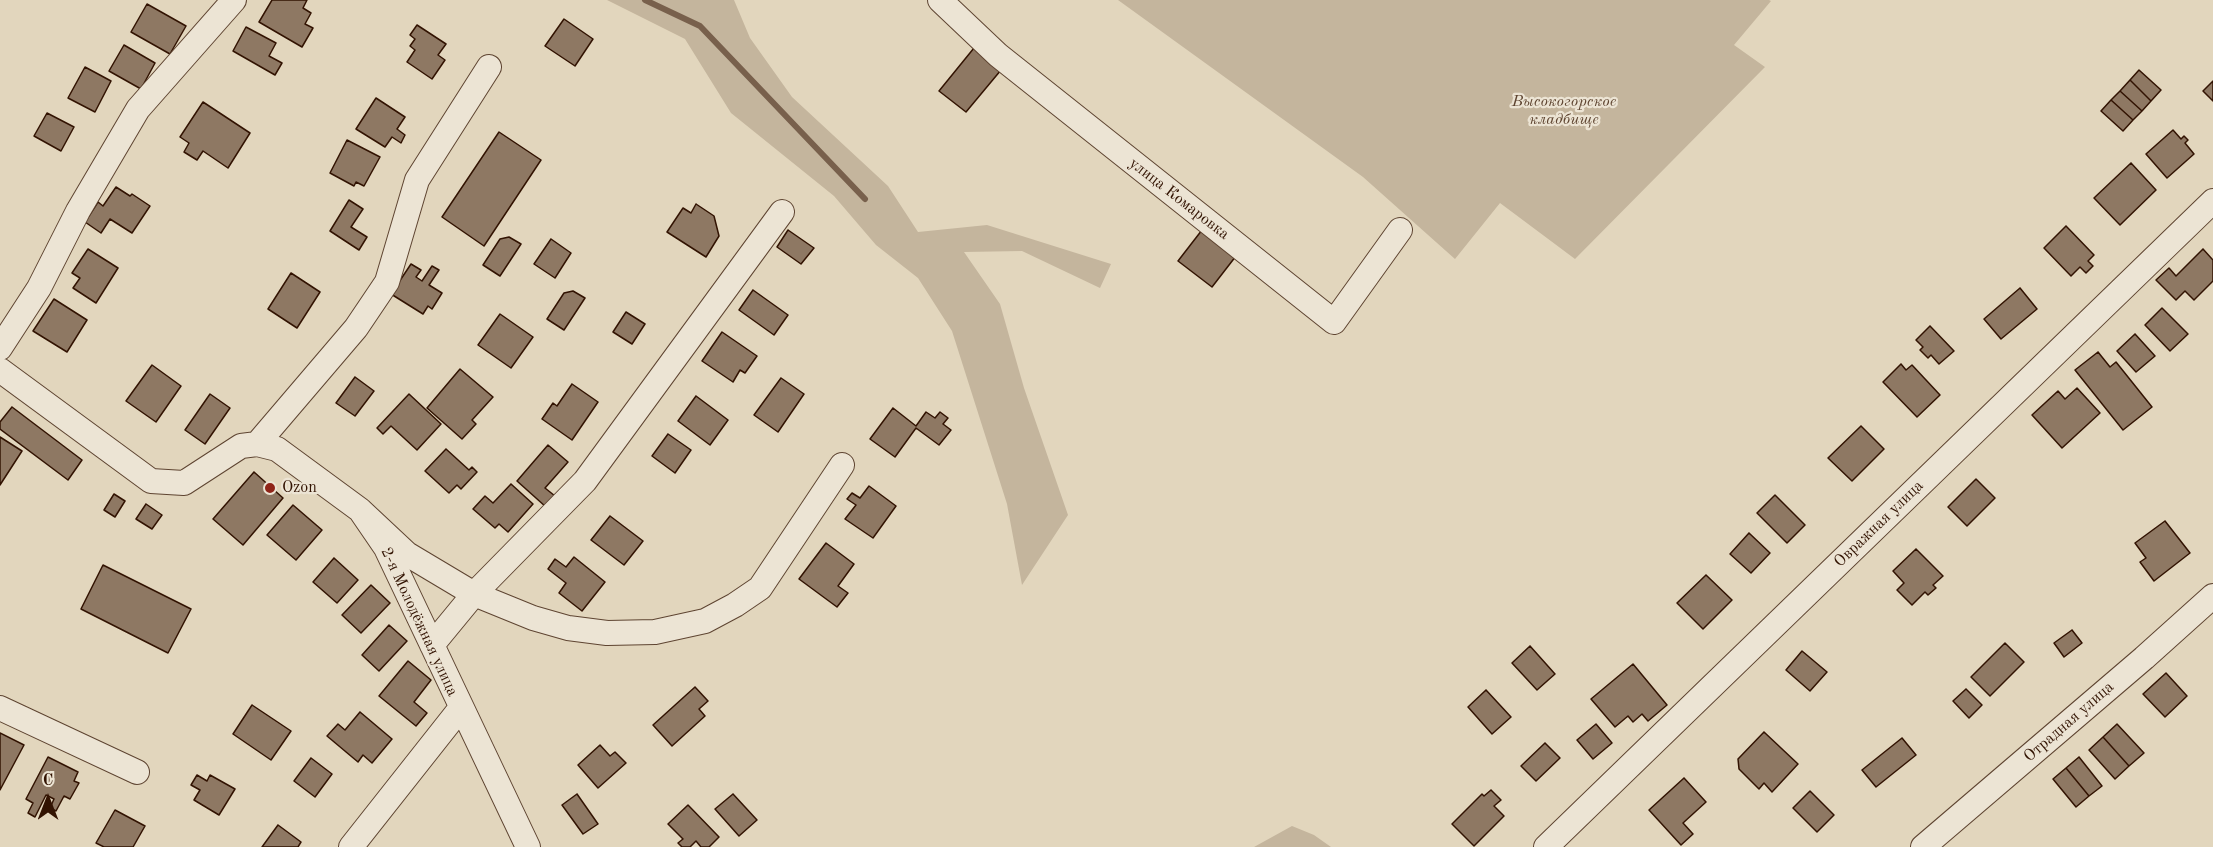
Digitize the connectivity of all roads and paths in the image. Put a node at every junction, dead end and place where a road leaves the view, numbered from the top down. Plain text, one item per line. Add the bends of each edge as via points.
1 (234, 0) edge
2 (939, 0) edge
3 (489, 67) dead end
4 (2213, 201) edge
5 (782, 212) dead end
6 (1400, 230) dead end
7 (1, 366) edge
8 (257, 444) junction
9 (842, 465) dead end
10 (360, 510) junction
11 (474, 594) junction
12 (2213, 596) edge
13 (432, 645) junction
14 (0, 708) edge
15 (460, 709) junction
16 (137, 772) dead end
17 (351, 847) edge
18 (528, 847) edge
19 (1546, 847) edge
20 (1923, 847) edge

1 - 7 street via 138,109 78,211
2 - 6 street, улица Комаровка via 998,55 1334,322
3 - 8 street via 417,180 387,282 357,327
4 - 19 street, Овражная улица
5 - 11 street via 585,481
7 - 8 street via 152,481 184,483 242,446
8 - 10 street, 2-я Молодёжная улица via 277,450
9 - 11 street via 760,588 705,621 655,632 607,633 533,618
10 - 11 street via 407,554
10 - 13 street, 2-я Молодёжная улица via 386,548
11 - 13 street
12 - 20 street, Отрадная улица
13 - 15 street, 2-я Молодёжная улица
14 - 16 street
15 - 17 street
15 - 18 street, 2-я Молодёжная улица

